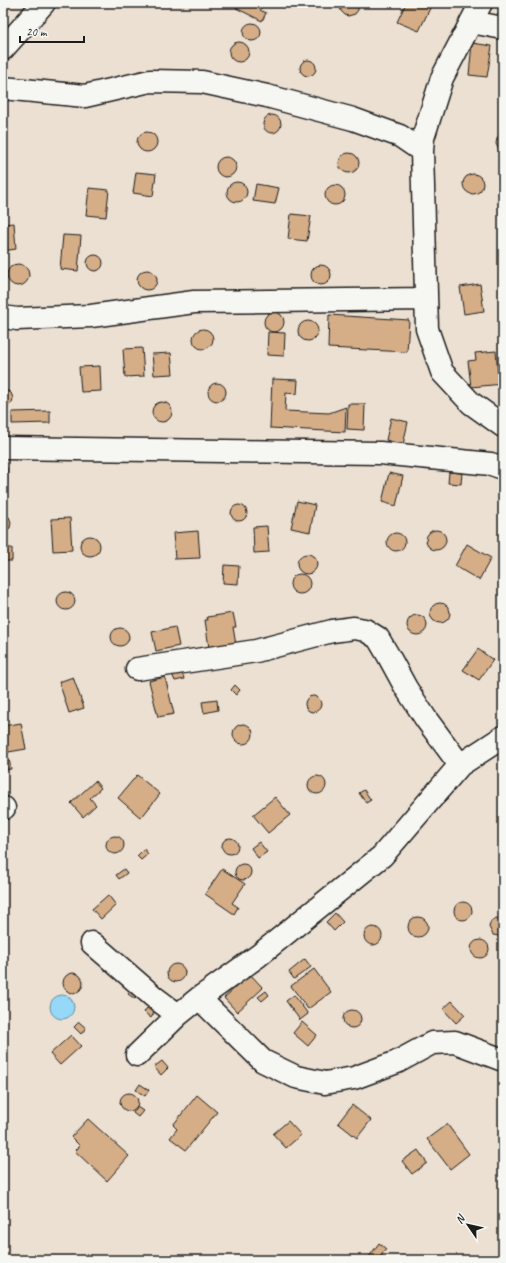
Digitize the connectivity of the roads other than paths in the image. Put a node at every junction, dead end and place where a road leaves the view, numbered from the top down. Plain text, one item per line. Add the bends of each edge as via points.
1 (44, 3) edge
2 (481, 3) edge
3 (471, 22) junction
4 (503, 28) edge
5 (3, 49) edge
6 (3, 88) edge
7 (422, 151) junction
8 (426, 299) junction
9 (3, 317) edge
10 (503, 426) edge
11 (3, 448) edge
12 (503, 468) edge
13 (137, 669) dead end
14 (503, 737) edge
15 (460, 766) junction
16 (92, 943) dead end
17 (199, 998) junction
18 (178, 1015) junction
19 (137, 1055) dead end
20 (503, 1060) edge

1 - 5 street
2 - 3 street
3 - 4 street
3 - 7 street via 442,78 423,138
6 - 7 street via 85,96 150,81 202,82 353,119 400,136
7 - 8 street
8 - 9 street via 194,302 91,316 17,319
8 - 10 street via 427,329 442,372 471,403
11 - 12 street via 380,453 491,464
13 - 15 street via 256,651 332,631 354,628 365,630 378,638 406,688
14 - 15 street
15 - 17 street via 382,856 258,956
16 - 18 street
17 - 18 street
17 - 20 street via 263,1061 296,1077 325,1082 354,1078 398,1062 432,1043 455,1042
18 - 19 street

